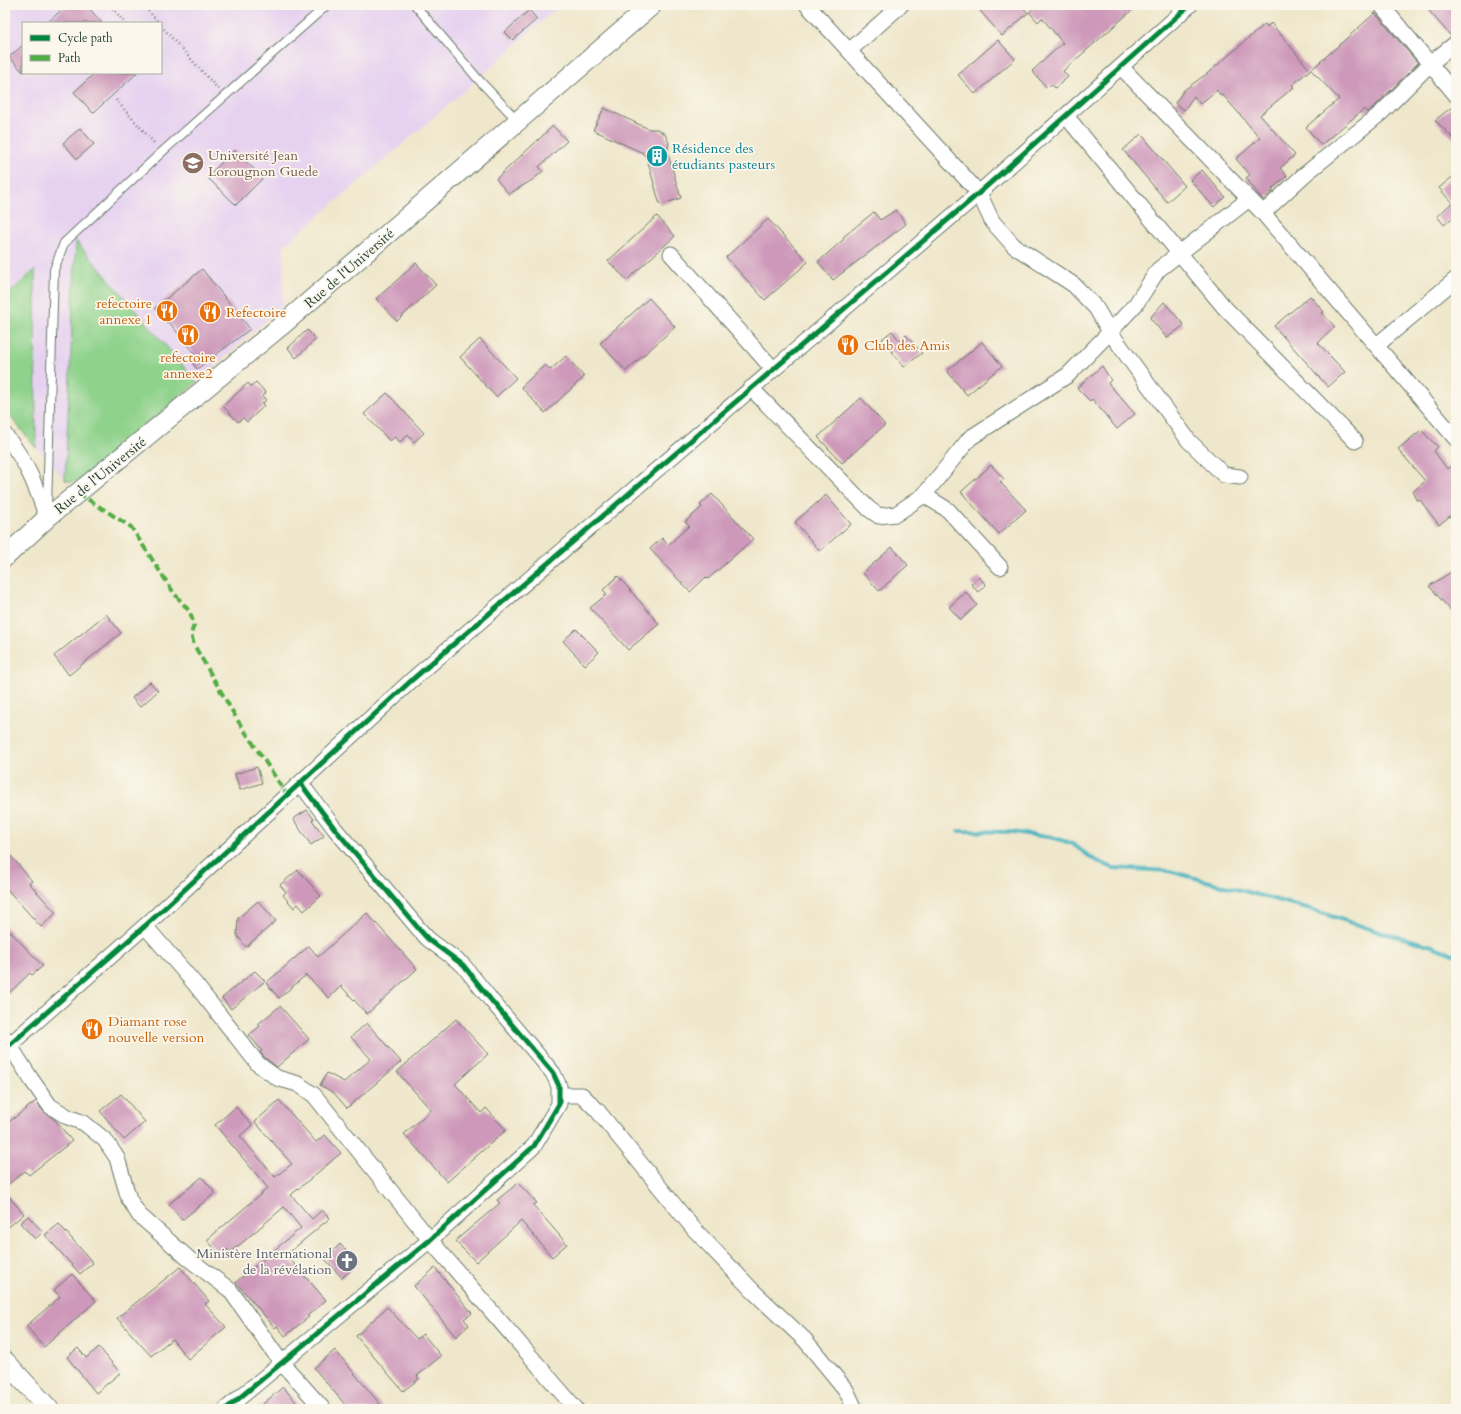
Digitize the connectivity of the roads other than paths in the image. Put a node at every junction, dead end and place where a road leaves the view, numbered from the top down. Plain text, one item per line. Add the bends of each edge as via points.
1 (327, 5) edge
2 (415, 5) edge
3 (652, 5) edge
4 (807, 5) edge
5 (901, 5) edge
6 (1190, 5) edge
7 (1381, 5) edge
8 (1456, 43) edge
9 (850, 50) junction
10 (1431, 63) junction
11 (1120, 67) junction
12 (1456, 95) edge
13 (1066, 116) junction
14 (518, 122) junction
15 (979, 193) junction
16 (1249, 199) junction
17 (1263, 213) junction
18 (1179, 253) junction
19 (671, 254) dead end
20 (1456, 278) edge
21 (1110, 332) junction
22 (1377, 345) junction
23 (773, 369) junction
24 (751, 388) junction
25 (5, 436) edge
26 (1456, 439) edge
27 (1356, 441) dead end
28 (1240, 477) dead end
29 (924, 495) junction
30 (47, 518) junction
31 (5, 557) edge
32 (1000, 567) dead end
33 (301, 784) junction
34 (145, 926) junction
35 (7, 1043) edge
36 (560, 1094) junction
37 (430, 1240) junction
38 (5, 1361) edge
39 (281, 1362) junction
40 (49, 1409) edge
41 (226, 1409) edge
42 (323, 1409) edge
43 (576, 1409) edge
44 (855, 1409) edge

1 - 30 lane via 64,243 54,270
2 - 14 lane
3 - 14 street, Rue de l'Université
4 - 9 street
5 - 9 street
6 - 11 street
7 - 10 street
8 - 10 street
9 - 15 street
10 - 12 street
10 - 17 street via 1381,114 1304,175
11 - 13 street
11 - 16 street
13 - 15 street
13 - 18 street
14 - 30 street, Rue de l'Université via 281,326
15 - 21 street via 992,221 1014,246 1074,285 1096,308
15 - 23 street
16 - 17 street
16 - 18 street
17 - 22 street
18 - 21 street via 1158,270 1136,304
18 - 27 street via 1224,307
19 - 23 street
20 - 22 street
21 - 28 street via 1190,442 1224,475
21 - 29 street via 1068,375 970,438
22 - 26 street
23 - 24 street
24 - 29 street via 869,509 879,516 896,514
24 - 33 street via 419,674
25 - 30 street via 18,451 33,477
29 - 32 street via 948,510
30 - 31 street, Rue de l'Université
33 - 34 street
33 - 36 street via 418,928 428,939 463,965 479,984 553,1073
34 - 35 street
34 - 37 street via 258,1064 277,1078 298,1084 314,1095
35 - 39 street via 50,1106 84,1123 105,1140 117,1158 129,1199 140,1215 189,1259 230,1290
36 - 37 street via 559,1104 534,1146
36 - 44 street via 582,1095 598,1110 692,1228 805,1340 846,1390
37 - 39 street
37 - 43 street
38 - 40 street
39 - 41 street
39 - 42 street

